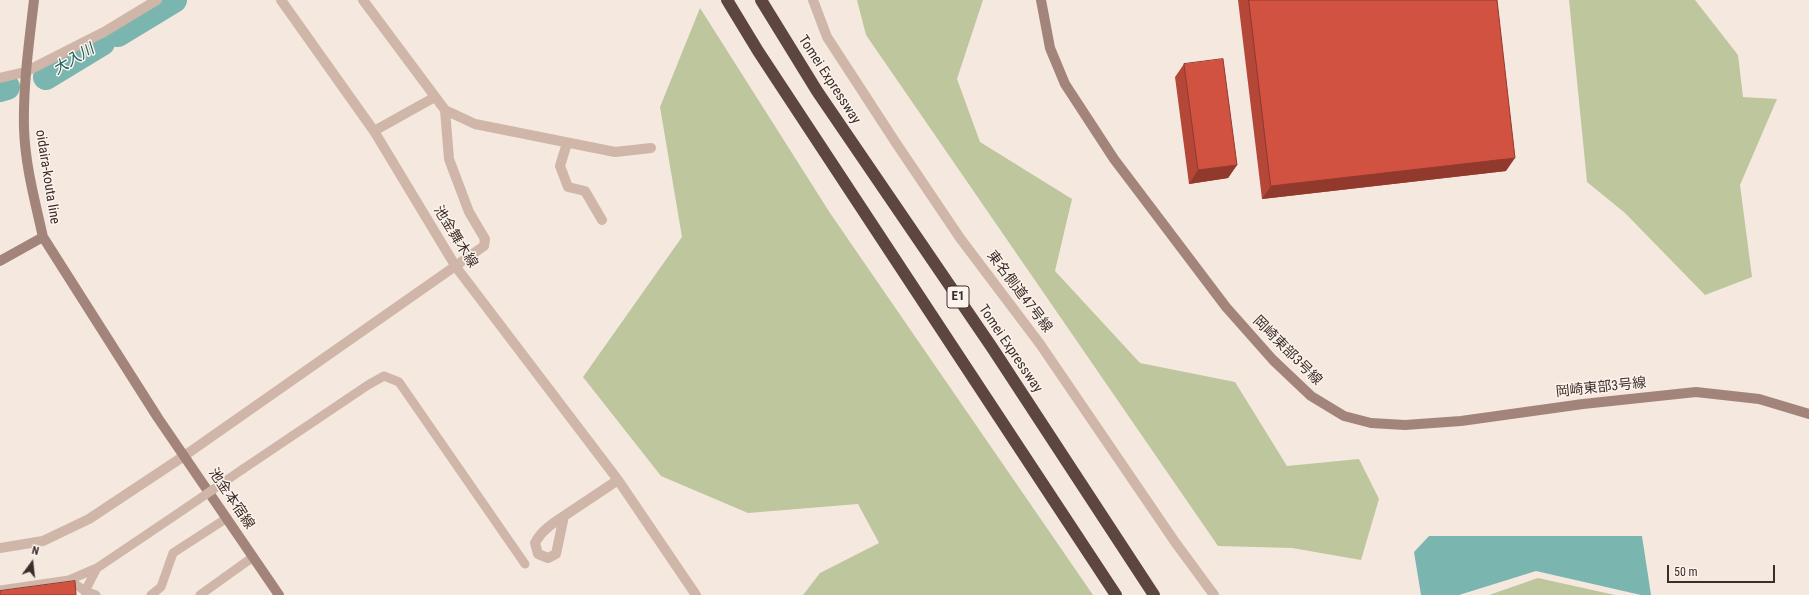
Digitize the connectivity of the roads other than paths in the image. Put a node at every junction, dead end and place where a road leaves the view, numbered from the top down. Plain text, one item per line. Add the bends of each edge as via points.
1 (34, 0) edge
2 (157, 0) edge
3 (280, 0) edge
4 (363, 0) edge
5 (727, 0) edge
6 (761, 0) edge
7 (813, 0) edge
8 (1041, 0) edge
9 (26, 72) junction
10 (0, 78) edge
11 (435, 97) junction
12 (445, 110) junction
13 (374, 131) junction
14 (567, 143) junction
15 (651, 148) dead end
16 (602, 220) dead end
17 (43, 237) junction
18 (0, 261) edge
19 (456, 267) junction
20 (1809, 414) edge
21 (184, 456) junction
22 (618, 480) junction
23 (564, 516) dead end
24 (227, 518) junction
25 (0, 548) edge
26 (253, 557) junction
27 (525, 564) dead end
28 (98, 568) junction
29 (69, 580) junction
30 (0, 590) edge
31 (86, 593) edge
32 (96, 595) edge
33 (151, 595) edge
34 (200, 595) edge
35 (279, 595) edge
36 (696, 595) edge
37 (1116, 595) edge
38 (1154, 595) edge
39 (1214, 595) edge

1 - 9 street, oidaira-kouta line
2 - 9 street via 104,32
3 - 13 street, 池金舞木線
4 - 11 street
5 - 37 highway, E1
6 - 38 highway, Tomei Expressway / E1 via 830,110 993,349
7 - 39 street, 東名側道47号線 via 827,37 960,238 1040,344
8 - 20 street, 岡崎東部3号線 via 1050,48 1065,84 1114,159 1226,307 1273,360 1311,396 1344,416 1371,423 1405,425 1461,421 1696,392 1759,399
9 - 10 street
9 - 17 street, oidaira-kouta line via 24,129 27,158
11 - 12 street
11 - 13 street
12 - 14 street via 475,124
12 - 19 street via 449,159 469,212 485,238 484,246
13 - 19 street, 池金舞木線
14 - 15 street via 615,152
14 - 16 street via 560,166 568,187 584,191
17 - 18 street, oidaira-kouta line
17 - 21 street, 池金本宿線
19 - 21 street
19 - 22 street, 池金舞木線
21 - 24 street, 池金本宿線
21 - 25 street via 89,519 43,541
22 - 23 street
22 - 36 street, 池金舞木線
24 - 26 street, 池金本宿線
24 - 33 lane via 173,553 161,587
26 - 34 lane
26 - 35 street, 池金本宿線
27 - 28 lane, bridge via 400,382 384,376 368,384
28 - 29 lane
28 - 31 lane
29 - 30 lane
29 - 31 lane
31 - 32 lane

